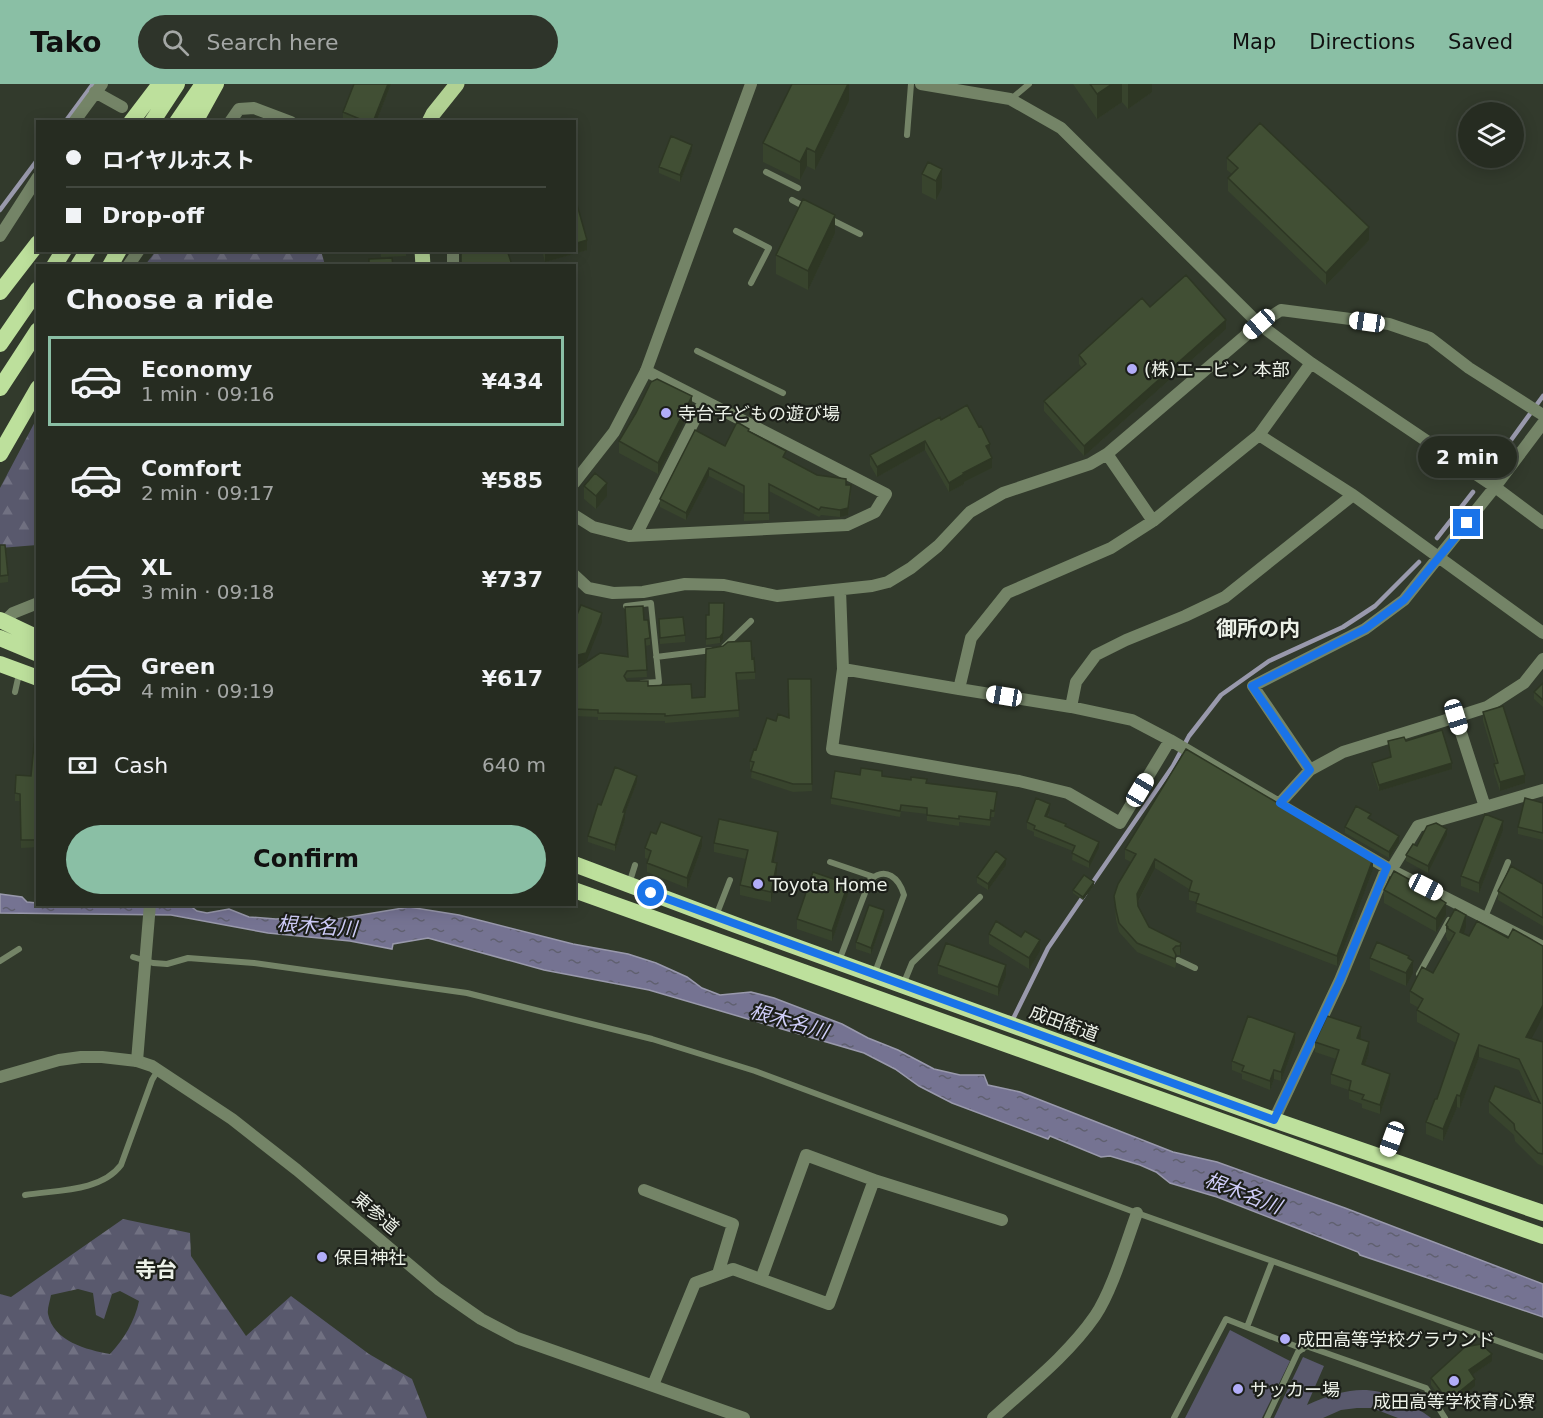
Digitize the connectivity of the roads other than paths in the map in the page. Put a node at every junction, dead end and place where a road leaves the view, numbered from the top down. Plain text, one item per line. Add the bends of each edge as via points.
1 (160, 84) edge
2 (177, 84) edge
3 (203, 84) edge
4 (216, 84) edge
5 (457, 84) edge
6 (751, 84) edge
7 (911, 84) edge
8 (921, 84) edge
9 (1029, 84) edge
10 (99, 88) edge
11 (1010, 99) junction
12 (127, 114) edge
13 (75, 120) edge
14 (153, 120) edge
15 (178, 120) edge
16 (196, 120) edge
17 (231, 120) edge
18 (286, 120) edge
19 (430, 120) edge
20 (907, 135) dead end
21 (766, 172) dead end
22 (36, 180) edge
23 (798, 188) dead end
24 (792, 200) dead end
25 (812, 210) edge
26 (821, 215) edge
27 (736, 231) dead end
28 (860, 234) dead end
29 (0, 236) edge
30 (36, 246) edge
31 (751, 283) dead end
32 (0, 292) edge
33 (36, 292) edge
34 (1259, 324) junction
35 (36, 333) edge
36 (0, 344) edge
37 (697, 351) dead end
38 (1311, 363) junction
39 (646, 371) junction
40 (0, 388) edge
41 (783, 393) dead end
42 (35, 397) edge
43 (704, 401) junction
44 (1543, 418) edge
45 (1259, 435) junction
46 (0, 454) edge
47 (1107, 454) junction
48 (576, 480) edge
49 (1495, 487) junction
50 (1353, 495) junction
51 (576, 516) edge
52 (1153, 521) junction
53 (1543, 523) edge
54 (636, 535) junction
55 (1440, 558) junction
56 (576, 577) edge
57 (840, 590) junction
58 (36, 604) edge
59 (626, 606) edge
60 (752, 621) dead end
61 (2, 626) edge
62 (1543, 633) edge
63 (36, 637) edge
64 (36, 652) edge
65 (656, 657) junction
66 (1543, 659) edge
67 (0, 664) edge
68 (843, 669) junction
69 (20, 670) junction
70 (36, 677) edge
71 (639, 683) edge
72 (958, 689) junction
73 (15, 692) dead end
74 (1071, 707) junction
75 (1456, 717) junction
76 (1172, 741) junction
77 (1310, 770) junction
78 (1543, 790) edge
79 (1280, 803) junction
80 (1485, 807) junction
81 (830, 862) dead end
82 (1508, 862) dead end
83 (576, 865) edge
84 (635, 865) dead end
85 (1389, 868) junction
86 (874, 877) junction
87 (730, 880) dead end
88 (629, 885) junction
89 (576, 891) edge
90 (980, 897) dead end
91 (1458, 903) junction
92 (150, 906) edge
93 (1485, 917) junction
94 (716, 918) junction
95 (1543, 947) edge
96 (18, 950) dead end
97 (141, 956) junction
98 (1178, 960) edge
99 (0, 961) edge
100 (839, 962) junction
101 (1195, 968) dead end
102 (874, 975) junction
103 (1416, 980) edge
104 (903, 986) junction
105 (136, 1061) junction
106 (158, 1070) junction
107 (0, 1077) edge
108 (1274, 1120) junction
109 (1392, 1139) dead end
110 (1385, 1159) junction
111 (874, 1180) junction
112 (644, 1190) dead end
113 (25, 1195) dead end
114 (1137, 1213) junction
115 (1543, 1213) edge
116 (1002, 1220) dead end
117 (1543, 1236) edge
118 (1272, 1262) junction
119 (718, 1274) junction
120 (761, 1279) junction
121 (1247, 1327) junction
122 (1303, 1349) junction
123 (1543, 1357) edge
124 (653, 1385) junction
125 (744, 1418) edge
126 (993, 1418) edge
127 (1174, 1418) edge
128 (1267, 1418) edge
129 (1445, 1418) edge

1 - 12 highway
2 - 14 highway
3 - 15 highway
4 - 16 highway
5 - 19 main road
6 - 39 street
7 - 20 lane
8 - 11 street
9 - 11 lane
10 - 12 street
10 - 13 street
11 - 34 street via 1060,128
17 - 18 street via 239,109 254,108
21 - 23 lane
22 - 29 street
24 - 25 lane
26 - 28 lane
27 - 31 lane via 769,248
30 - 32 highway
33 - 36 highway
34 - 38 street
34 - 44 street via 1281,310 1389,324 1431,338
34 - 47 street
35 - 40 highway
37 - 41 lane
38 - 45 street
38 - 49 street
39 - 43 street
39 - 48 street via 614,432
42 - 46 highway
43 - 54 street
43 - 54 street via 886,494 875,512 847,525
44 - 49 street
45 - 50 street
45 - 52 street
47 - 52 street
47 - 57 street via 1090,464 1010,490 970,512 938,546 888,582
49 - 53 street
49 - 55 street
50 - 55 street
50 - 74 street via 1225,597 1096,655 1076,682
51 - 54 street via 593,527
52 - 72 street via 1110,548 1007,593 971,638
55 - 62 street
55 - 77 street via 1404,600 1365,629 1252,686
56 - 57 street via 588,588 613,593 685,584 724,585 777,596
57 - 68 street
58 - 61 street via 12,613
59 - 65 lane via 651,603
60 - 65 lane via 722,648
61 - 63 highway
61 - 64 highway
65 - 71 lane via 658,682
66 - 75 street via 1524,683 1487,707
67 - 69 highway
68 - 72 street
68 - 76 street via 832,749 1068,793 1120,824
69 - 70 highway
69 - 73 lane
72 - 74 street
74 - 76 street via 1132,720
75 - 77 street via 1343,752
75 - 80 street
76 - 79 street
77 - 79 street
78 - 80 street
79 - 85 street
80 - 85 street via 1418,826
81 - 86 lane
82 - 93 lane
83 - 88 highway, 成田街道
84 - 88 lane
85 - 91 street
85 - 108 street
86 - 100 lane
86 - 102 lane via 884,873 894,876 904,894
87 - 94 lane
88 - 94 highway, 成田街道
89 - 117 highway
90 - 104 lane via 912,963
91 - 93 street
91 - 103 lane
92 - 97 street
93 - 95 street
94 - 100 highway, 成田街道
96 - 99 lane
97 - 105 street
97 - 114 lane via 166,964 188,958 254,963 467,993 652,1039 755,1071
98 - 101 lane
100 - 102 highway, 成田街道
102 - 104 highway, 成田街道
104 - 108 highway, 成田街道
105 - 106 street, 東参道
105 - 107 street, 東参道 via 81,1057
106 - 113 lane via 115,1174 96,1184
106 - 124 street, 東参道 via 241,1126 438,1289 482,1319 517,1338
108 - 110 highway, 成田街道
109 - 110 lane
110 - 115 highway, 成田街道
111 - 116 street
111 - 120 street via 829,1304
111 - 120 street via 806,1155
112 - 119 street via 733,1224
114 - 118 lane
114 - 126 street via 1096,1315 1075,1342
118 - 121 lane
118 - 123 lane
119 - 120 street via 733,1269
119 - 124 street via 695,1283
121 - 122 lane
121 - 127 lane via 1226,1319
122 - 128 lane via 1298,1352
122 - 129 lane via 1306,1346 1426,1388
124 - 125 street, 東参道

